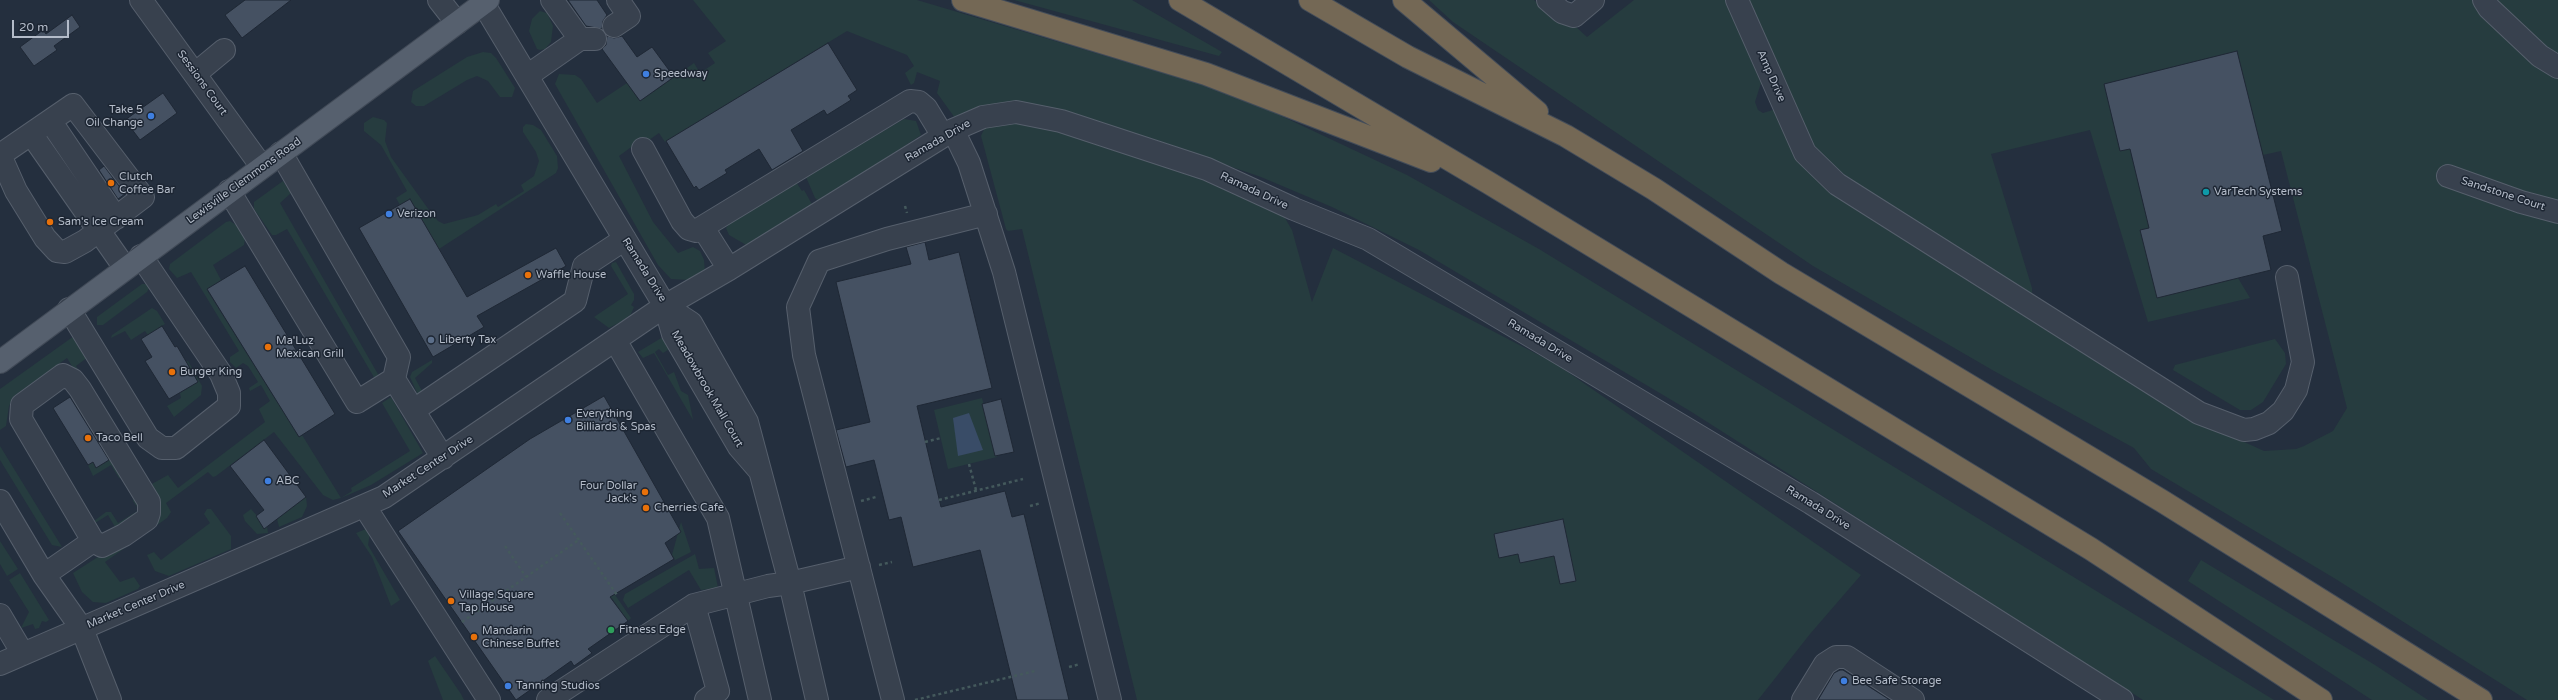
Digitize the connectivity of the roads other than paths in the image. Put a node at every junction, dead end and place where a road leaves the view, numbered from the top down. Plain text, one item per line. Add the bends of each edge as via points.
1 (141, 0) edge
2 (439, 0) edge
3 (552, 0) edge
4 (618, 0) edge
5 (963, 0) edge
6 (1180, 0) edge
7 (1310, 0) edge
8 (1404, 0) edge
9 (1548, 0) edge
10 (1593, 0) edge
11 (1737, 0) edge
12 (485, 2) edge
13 (2486, 4) edge
14 (457, 22) junction
15 (614, 26) dead end
16 (224, 50) dead end
17 (2558, 66) edge
18 (195, 74) junction
19 (527, 76) junction
20 (51, 122) junction
21 (948, 133) junction
22 (32, 135) junction
23 (1566, 136) junction
24 (643, 149) dead end
25 (281, 153) junction
26 (0, 155) edge
27 (262, 167) junction
28 (2448, 176) dead end
29 (1489, 183) junction
30 (229, 191) junction
31 (2558, 212) edge
32 (986, 214) junction
33 (116, 218) junction
34 (703, 228) junction
35 (98, 231) junction
36 (625, 239) junction
37 (133, 262) junction
38 (729, 269) junction
39 (2287, 277) dead end
40 (665, 306) junction
41 (70, 309) junction
42 (615, 340) junction
43 (0, 362) edge
44 (394, 379) junction
45 (414, 410) junction
46 (443, 458) junction
47 (0, 501) edge
48 (365, 507) junction
49 (93, 541) junction
50 (859, 566) junction
51 (44, 575) junction
52 (790, 583) junction
53 (737, 594) junction
54 (694, 605) junction
55 (0, 615) edge
56 (82, 629) junction
57 (23, 654) junction
58 (0, 664) edge
59 (2115, 698) edge
60 (110, 700) edge
61 (489, 700) edge
62 (548, 700) edge
63 (706, 700) edge
64 (760, 700) edge
65 (817, 700) edge
66 (893, 700) edge
67 (1110, 700) edge
68 (1803, 700) edge
69 (1913, 700) edge
70 (2321, 700) edge
71 (2481, 700) edge

1 - 18 street, Sessions Court
2 - 14 street
3 - 19 street via 588,39
4 - 15 street via 629,16
5 - 29 highway via 1206,74
6 - 29 highway
7 - 23 highway via 1408,57
8 - 23 highway
9 - 10 street via 1562,12 1574,16
11 - 39 street, Amp Drive via 1806,153 1837,184 2199,413 2244,430 2269,423 2283,411 2296,390 2303,362
12 - 14 main road, Lewisville Clemmons Road
12 - 19 street, Ramada Drive
13 - 17 street via 2540,56
14 - 25 main road, Lewisville Clemmons Road
16 - 18 street
18 - 27 street, Sessions Court
19 - 36 street, Ramada Drive
20 - 22 street
20 - 33 street
20 - 33 street via 73,105 143,197
21 - 32 street via 969,163
21 - 34 street via 926,108 919,102 910,100
21 - 38 street, Ramada Drive
21 - 59 street, Ramada Drive via 976,119 1000,113 1039,115 1207,169 1368,239 1811,503
22 - 26 street
22 - 35 street
23 - 71 highway via 1654,189 1781,273 2162,501
24 - 34 street via 682,221 696,231
25 - 27 main road, Lewisville Clemmons Road
25 - 44 street via 399,357
26 - 35 street via 16,191 45,238 57,251 65,252
27 - 30 main road, Lewisville Clemmons Road
28 - 31 street, Sandstone Court via 2521,202
29 - 70 highway via 2091,548
30 - 37 main road, Lewisville Clemmons Road
30 - 44 street via 357,402
32 - 50 street via 887,239 819,262 798,307 804,355
32 - 67 street via 1004,272
33 - 35 street
34 - 38 street
35 - 37 street
36 - 40 street, Ramada Drive
36 - 45 street via 584,266 575,301
37 - 41 main road, Lewisville Clemmons Road
37 - 41 street via 221,374 229,393 229,406 176,448 162,448 148,438
38 - 40 street, Ramada Drive
40 - 42 street, Market Center Drive
40 - 52 street, Meadowbrook Mall Court via 691,323 747,422
41 - 43 main road, Lewisville Clemmons Road
42 - 46 street, Market Center Drive
42 - 53 street via 718,518
44 - 45 street
45 - 46 street
46 - 48 street, Market Center Drive via 403,486
47 - 51 street, Market Center Drive
48 - 56 street, Market Center Drive
48 - 61 street
49 - 49 street via 22,423 20,414 22,405 63,375 69,376 80,389 146,495 150,508 147,519 108,544 102,546
49 - 51 street
50 - 52 street
50 - 66 street
51 - 56 street, Market Center Drive
52 - 53 street
52 - 65 street, Meadowbrook Mall Court
53 - 54 street
53 - 64 street
54 - 62 street
54 - 63 street via 718,691
55 - 57 street
56 - 57 street, Market Center Drive
56 - 60 street
57 - 58 street, Market Center Drive
68 - 69 street via 1825,664 1836,657 1847,657

